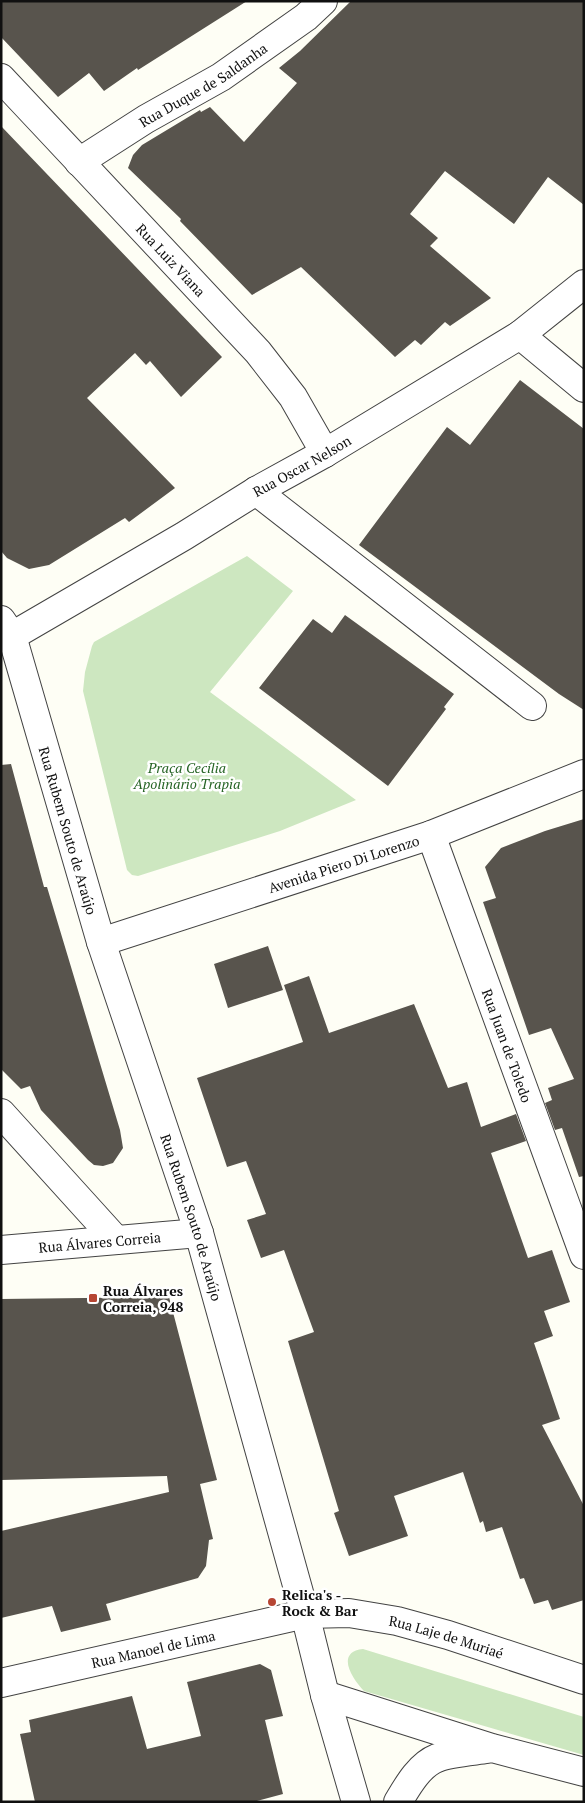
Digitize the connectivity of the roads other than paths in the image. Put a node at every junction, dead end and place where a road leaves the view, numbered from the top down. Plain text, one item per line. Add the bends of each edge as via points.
1 (322, 1) edge
2 (1, 78) edge
3 (80, 162) junction
4 (584, 284) edge
5 (520, 335) junction
6 (584, 388) edge
7 (325, 453) junction
8 (256, 491) junction
9 (7, 628) edge
10 (532, 706) dead end
11 (584, 774) edge
12 (431, 835) junction
13 (101, 942) junction
14 (1, 1113) edge
15 (198, 1233) junction
16 (116, 1240) junction
17 (1, 1250) edge
18 (584, 1255) edge
19 (305, 1614) junction
20 (584, 1680) edge
21 (1, 1683) edge
22 (325, 1695) junction
23 (492, 1748) junction
24 (584, 1772) edge
25 (356, 1802) edge
26 (398, 1802) edge

1 - 3 street, Rua Duque de Saldanha via 306,17 221,77 146,119
2 - 3 street, Rua Luiz Viana
3 - 7 street, Rua Luiz Viana via 258,352 293,397
4 - 5 street, Rua Oscar Nelson
5 - 6 street
5 - 7 street, Rua Oscar Nelson
7 - 8 street, Rua Oscar Nelson
8 - 9 street, Rua Oscar Nelson via 184,536
8 - 10 street
9 - 13 street, Rua Rubem Souto de Araújo
11 - 12 street, Avenida Piero Di Lorenzo
12 - 13 street, Avenida Piero Di Lorenzo
12 - 18 street, Rua Juan de Toledo
13 - 15 street, Rua Rubem Souto de Araújo
14 - 16 street
15 - 16 street, Rua Álvares Correia
15 - 19 street, Rua Rubem Souto de Araújo
16 - 17 street, Rua Álvares Correia
19 - 20 street, Rua Laje de Muriaé via 349,1613 397,1621
19 - 21 street, Rua Manoel de Lima
19 - 22 street, Rua Rubem Souto de Araújo
22 - 23 street
22 - 25 street, Rua Rubem Souto de Araújo
23 - 24 street
23 - 26 street via 436,1758 421,1770

